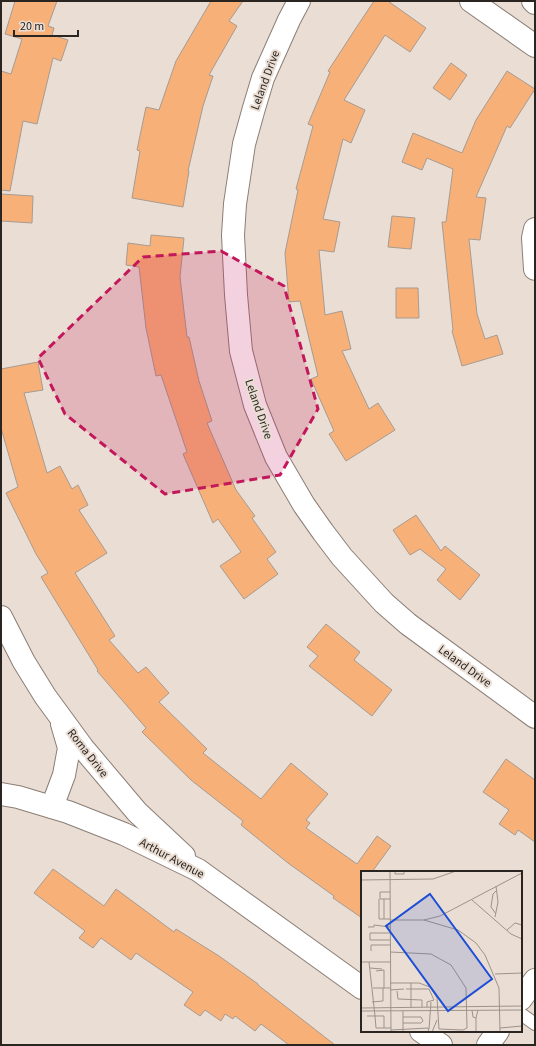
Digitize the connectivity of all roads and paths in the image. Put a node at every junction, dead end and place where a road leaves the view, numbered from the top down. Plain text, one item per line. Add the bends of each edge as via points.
1 (299, 1) edge
2 (471, 1) edge
3 (535, 46) edge
4 (535, 229) edge
5 (535, 269) edge
6 (1, 617) edge
7 (59, 715) junction
8 (535, 716) edge
9 (1, 794) edge
10 (52, 807) junction
11 (198, 870) junction
12 (535, 980) edge
13 (361, 987) edge
14 (522, 998) edge
15 (522, 1015) edge
16 (535, 1024) edge
17 (422, 1032) edge
18 (497, 1032) edge
19 (440, 1045) edge
20 (488, 1045) edge

1 - 8 street, Leland Drive via 263,78 244,144 235,204 233,235 241,351 255,405 276,457 304,505 342,557 384,603 408,624
2 - 3 street
4 - 5 street
6 - 7 street, Roma Drive via 24,662
7 - 10 street via 69,748 64,775
7 - 11 street, Roma Drive via 137,812
9 - 10 street, Arthur Avenue
10 - 11 street, Arthur Avenue via 124,834
11 - 13 street, Arthur Avenue
12 - 14 street
15 - 16 lane
17 - 19 street
18 - 20 street

